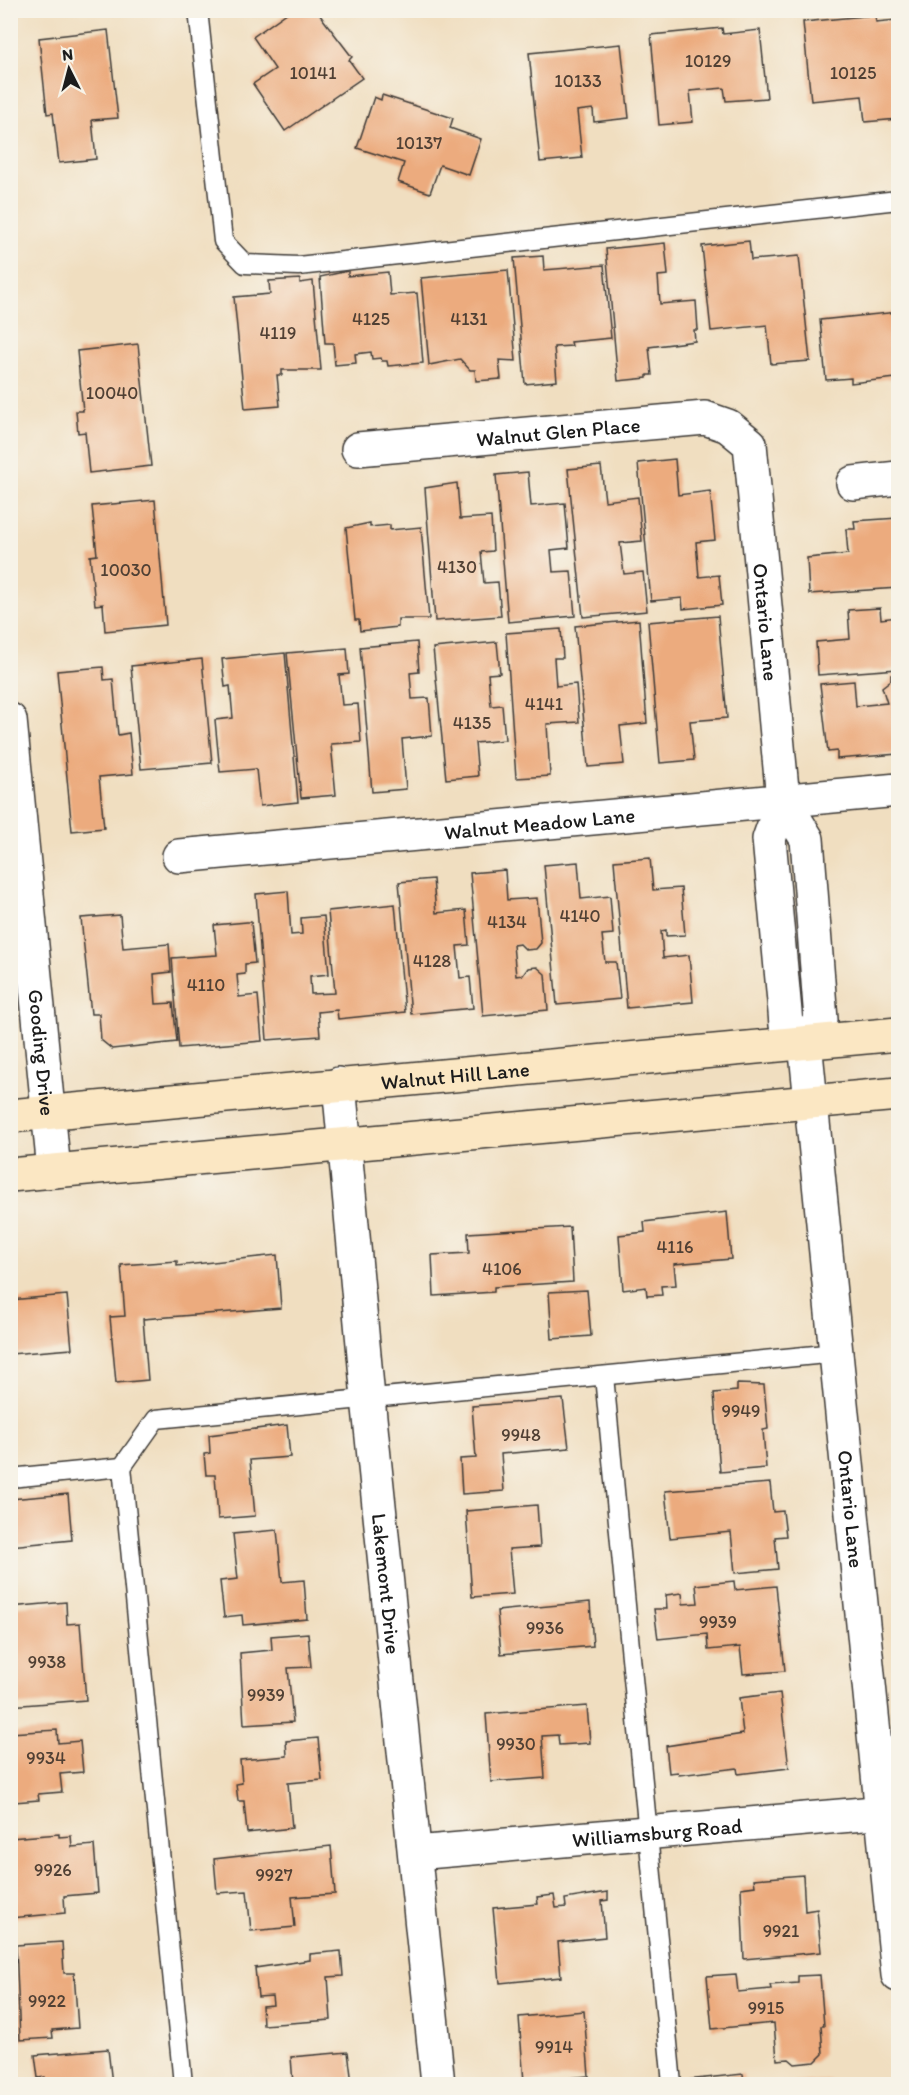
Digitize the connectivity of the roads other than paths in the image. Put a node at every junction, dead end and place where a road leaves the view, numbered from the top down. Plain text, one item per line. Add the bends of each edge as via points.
1 (198, 10) edge
2 (898, 200) edge
3 (750, 444) joint
4 (358, 449) dead end
5 (898, 478) edge
6 (854, 483) dead end
7 (10, 720) edge
8 (898, 790) edge
9 (783, 800) junction
10 (179, 856) dead end
11 (898, 1034) edge
12 (805, 1042) junction
13 (339, 1084) junction
14 (898, 1094) edge
15 (811, 1102) junction
16 (49, 1112) junction
17 (10, 1116) edge
18 (344, 1144) junction
19 (54, 1171) junction
20 (10, 1175) edge
21 (836, 1353) junction
22 (604, 1376) junction
23 (368, 1398) junction
24 (122, 1467) junction
25 (10, 1478) edge
26 (890, 1812) edge
27 (648, 1833) junction
28 (415, 1853) junction
29 (898, 1975) edge
30 (183, 2085) edge
31 (438, 2085) edge
32 (672, 2085) edge

1 - 2 lane via 223,241 245,264 298,266
3 - 4 street, Walnut Glen Place via 728,426 705,417
3 - 9 street, Ontario Lane
5 - 6 street
7 - 16 street, Gooding Drive
8 - 9 street, Walnut Meadow Lane
9 - 10 street, Walnut Meadow Lane
9 - 12 street, Ontario Lane via 769,839 786,1025
11 - 12 main road, Walnut Hill Lane
12 - 13 main road, Walnut Hill Lane
12 - 15 street, Ontario Lane
13 - 16 main road, Walnut Hill Lane
13 - 18 street, Lakemont Drive
14 - 15 main road
15 - 18 main road
15 - 21 street, Ontario Lane
16 - 17 main road, Walnut Hill Lane
16 - 19 street, Gooding Drive
18 - 19 main road
18 - 23 street, Lakemont Drive
19 - 20 main road
21 - 22 lane
21 - 26 street, Ontario Lane
22 - 23 lane
22 - 27 lane
23 - 24 lane via 156,1419
23 - 28 street, Lakemont Drive
24 - 25 lane
24 - 30 lane
26 - 27 street, Williamsburg Road
26 - 29 street, Ontario Lane
27 - 28 street, Williamsburg Road
27 - 32 lane
28 - 31 street, Lakemont Drive

